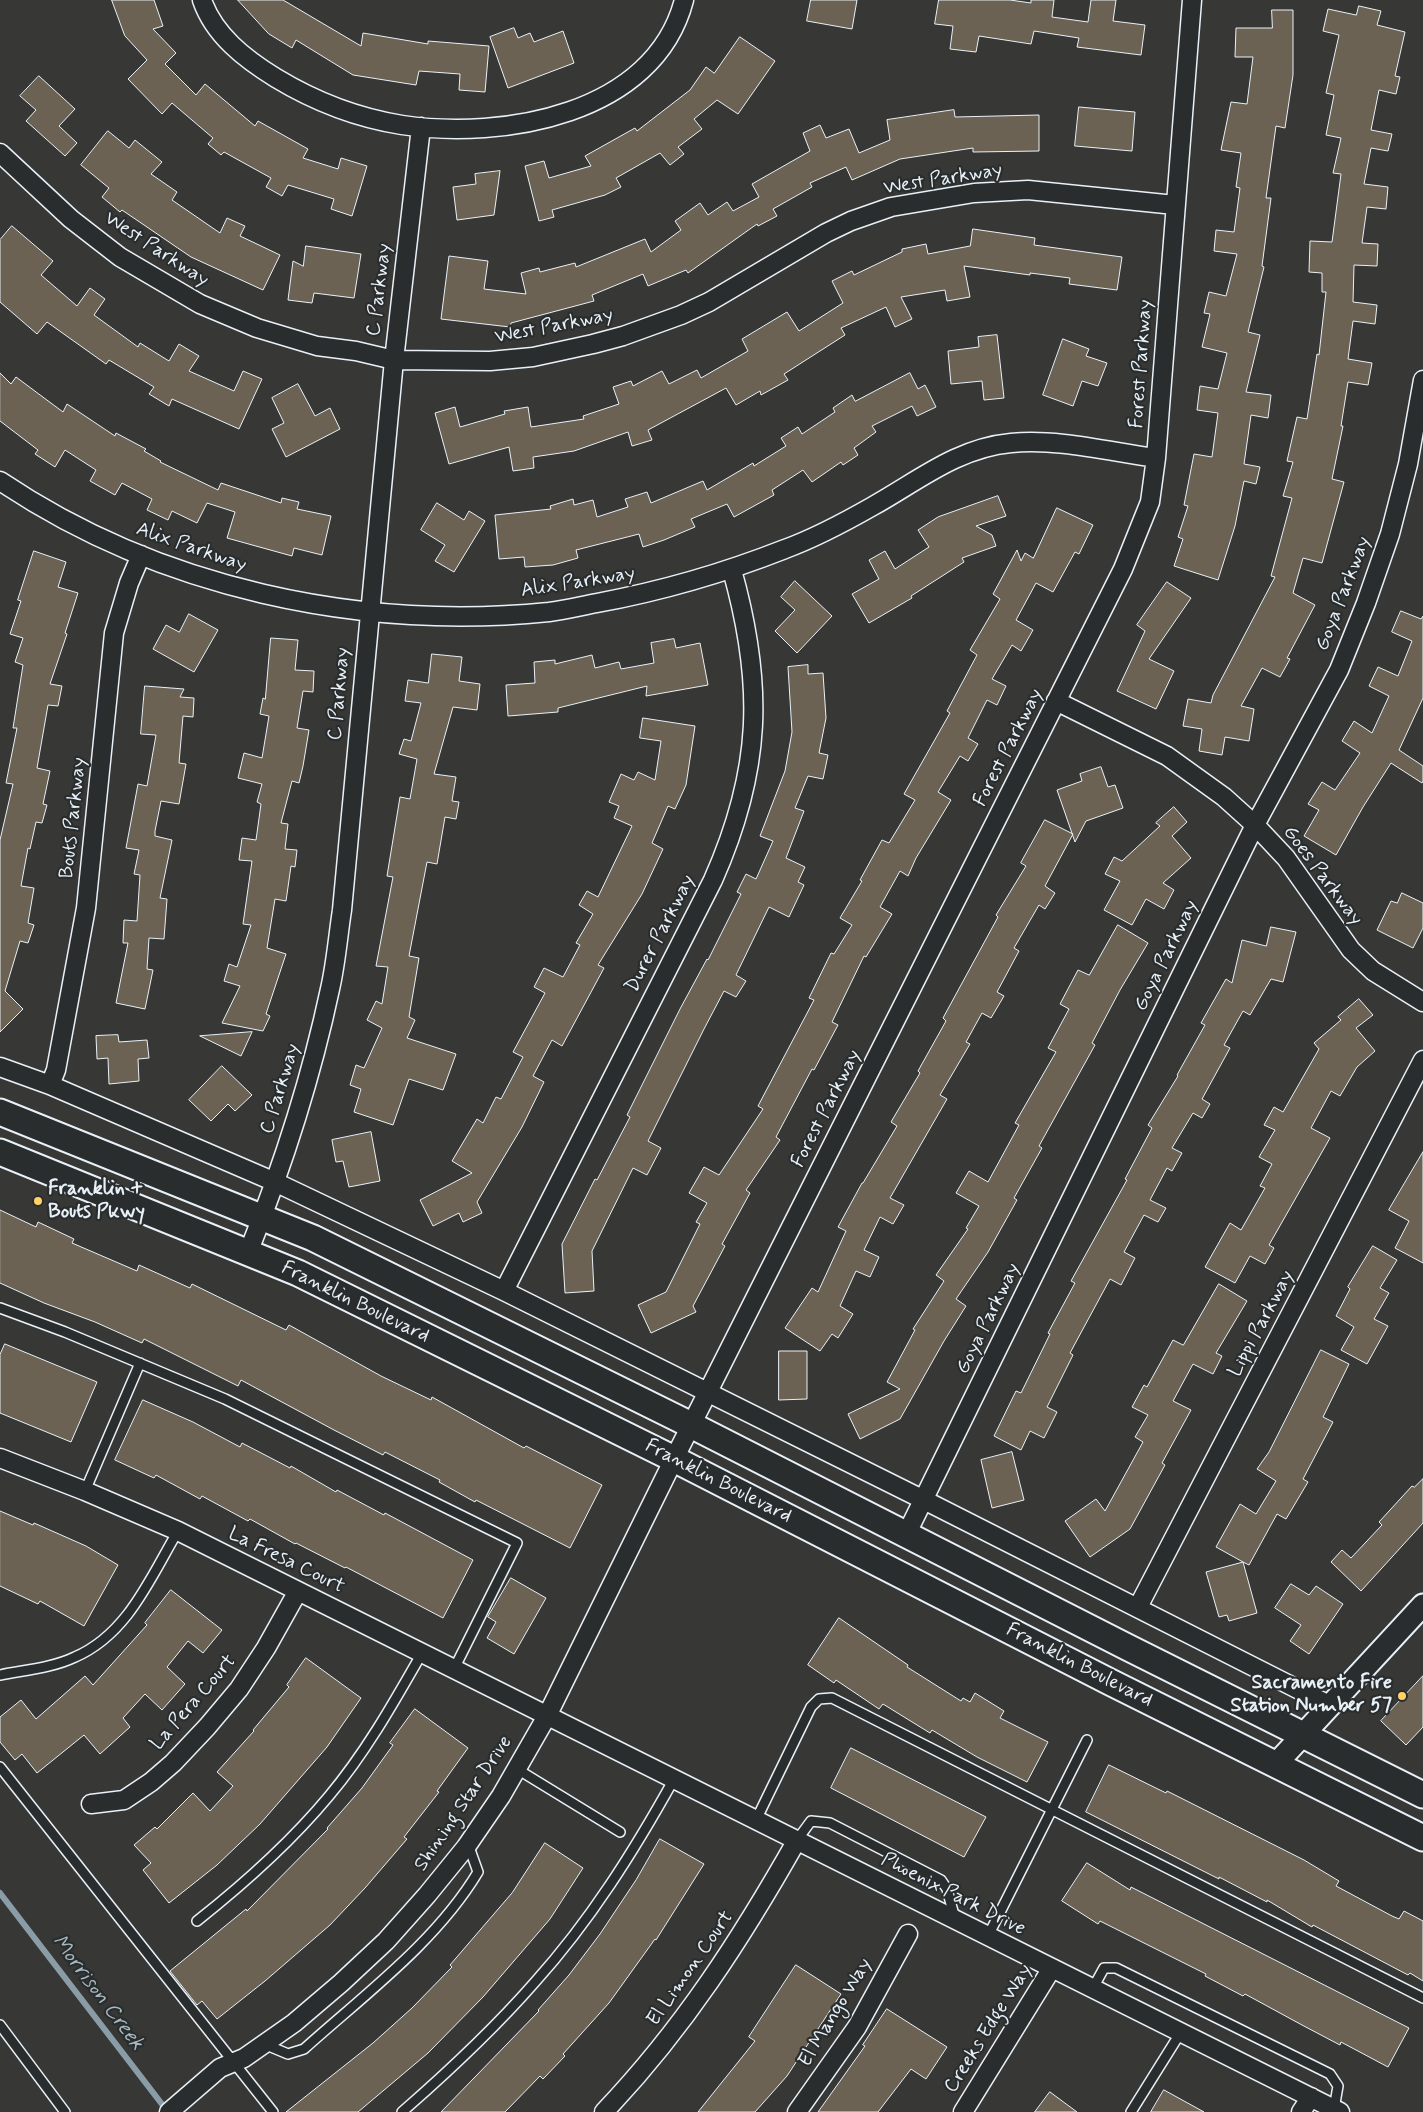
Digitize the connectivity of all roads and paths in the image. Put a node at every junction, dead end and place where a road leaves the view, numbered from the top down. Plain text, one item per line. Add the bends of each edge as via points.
1 (202, 0) edge
2 (684, 0) edge
3 (1192, 0) edge
4 (421, 127) junction
5 (0, 153) edge
6 (1175, 205) junction
7 (394, 360) junction
8 (1423, 380) edge
9 (1156, 458) junction
10 (0, 481) edge
11 (141, 555) junction
12 (732, 570) junction
13 (369, 613) junction
14 (1056, 702) junction
15 (1255, 825) junction
16 (1423, 1002) edge
17 (1423, 1060) edge
18 (0, 1067) edge
19 (50, 1085) junction
20 (0, 1112) edge
21 (0, 1152) edge
22 (274, 1182) junction
23 (262, 1218) junction
24 (248, 1254) junction
25 (504, 1291) junction
26 (0, 1308) edge
27 (140, 1363) junction
28 (708, 1392) junction
29 (691, 1425) junction
30 (0, 1458) edge
31 (674, 1459) junction
32 (85, 1491) junction
33 (924, 1500) junction
34 (178, 1531) junction
35 (906, 1535) junction
36 (298, 1591) junction
37 (1423, 1605) edge
38 (1138, 1608) junction
39 (422, 1653) junction
40 (454, 1669) junction
41 (0, 1675) edge
42 (1331, 1706) junction
43 (547, 1716) junction
44 (1303, 1735) junction
45 (1088, 1740) dead end
46 (1276, 1764) junction
47 (0, 1767) edge
48 (517, 1768) junction
49 (674, 1779) junction
50 (1423, 1795) edge
51 (91, 1804) dead end
52 (1052, 1810) junction
53 (756, 1820) junction
54 (620, 1832) dead end
55 (1423, 1838) edge
56 (797, 1840) junction
57 (468, 1844) junction
58 (955, 1920) junction
59 (197, 1921) dead end
60 (908, 1934) dead end
61 (988, 1936) junction
62 (1052, 1968) junction
63 (1093, 1988) junction
64 (1423, 1998) edge
65 (0, 2025) edge
66 (1180, 2032) junction
67 (264, 2044) junction
68 (227, 2065) junction
69 (1306, 2105) edge
70 (1337, 2110) edge
71 (65, 2112) edge
72 (169, 2112) edge
73 (272, 2112) edge
74 (402, 2112) edge
75 (604, 2112) edge
76 (797, 2112) edge
77 (963, 2112) edge
78 (1131, 2112) edge

1 - 4 street via 230,44 287,85 354,114
2 - 4 street via 671,34 658,54 625,85 605,96 522,124 449,130
3 - 6 street, Forest Parkway
4 - 7 street, C Parkway
5 - 7 street, West Parkway via 71,219 120,257 200,304 257,328 317,346
6 - 7 street, West Parkway via 1028,190 974,193 891,207 826,233 710,302 623,336 533,357 490,361
6 - 9 street, Forest Parkway
7 - 13 street, C Parkway
8 - 15 street, Goya Parkway via 1408,464 1390,534 1366,603 1338,670
9 - 12 street, Alix Parkway via 1038,442 988,446 948,461 845,522
9 - 14 street, Forest Parkway via 1150,502 1142,523 1123,569
10 - 11 street, Alix Parkway via 67,521
11 - 13 street, Alix Parkway via 256,593
11 - 19 street, Bouts Parkway via 114,633 86,908 56,1070
12 - 13 street, Alix Parkway via 668,588 552,612 494,616
12 - 25 street, Durer Parkway via 749,639 754,721 747,776 734,829 713,880
13 - 22 street, C Parkway via 342,910 331,987 314,1059
14 - 15 street, Goes Parkway via 1167,756 1224,797
14 - 28 street, Forest Parkway
15 - 16 street, Goes Parkway via 1286,858 1351,950 1373,971
15 - 33 street, Goya Parkway
17 - 38 street, Lippi Parkway
18 - 19 street
19 - 22 street
20 - 23 main road, Franklin Boulevard
21 - 24 main road, Franklin Boulevard
22 - 23 street, C Parkway
22 - 25 street
23 - 24 street, C Parkway
23 - 29 main road, Franklin Boulevard via 313,1238
24 - 31 main road, Franklin Boulevard via 298,1272
25 - 28 street
26 - 27 lane
27 - 32 lane
27 - 40 lane via 224,1399 517,1543
28 - 29 street, Forest Parkway
28 - 33 street
29 - 31 street, Forest Parkway
29 - 35 main road, Franklin Boulevard
30 - 32 street, La Fresa Court
31 - 43 street, Shining Star Drive
31 - 46 main road, Franklin Boulevard
32 - 34 street, La Fresa Court
33 - 35 street, Goya Parkway
33 - 38 street
34 - 36 street, La Fresa Court
34 - 41 lane via 131,1612 115,1630 75,1657
35 - 44 main road, Franklin Boulevard
36 - 39 street, La Fresa Court
36 - 51 street, La Pera Court via 238,1689 173,1763 124,1800
37 - 42 street
38 - 42 street
39 - 40 street, La Fresa Court
39 - 59 lane via 390,1710 329,1796 286,1844
40 - 43 street, La Fresa Court
42 - 44 street
43 - 48 street, Shining Star Drive
43 - 49 street, Phoenix Park Drive
44 - 46 street
44 - 50 main road, Franklin Boulevard
45 - 52 lane
46 - 55 main road, Franklin Boulevard
47 - 68 lane
48 - 54 lane
48 - 57 street, Shining Star Drive
49 - 53 street, Phoenix Park Drive
49 - 74 lane via 607,1890 543,1974 484,2038
52 - 53 lane via 832,1698 819,1699 811,1707
52 - 61 lane
52 - 64 lane
53 - 56 street, Phoenix Park Drive
56 - 58 street, Phoenix Park Drive
56 - 58 lane via 811,1821 830,1823 941,1880 947,1889
56 - 75 street, El Limon Court via 754,1916 707,1987 657,2053
57 - 67 street, Shining Star Drive via 386,1941 341,1983
57 - 67 lane via 478,1872 463,1897 421,1943 304,2049 288,2054
58 - 61 street, Phoenix Park Drive
60 - 76 street, El Mango Way via 857,2026
61 - 62 street, Phoenix Park Drive
62 - 63 street, Phoenix Park Drive
62 - 77 street, Creeks Edge Way
63 - 66 street, Phoenix Park Drive
63 - 70 lane via 1104,1968 1116,1968 1330,2074 1338,2086
65 - 71 lane
66 - 69 street, Phoenix Park Drive
66 - 78 lane
67 - 68 street, Shining Star Drive
68 - 72 street, Shining Star Drive
68 - 73 lane
69 - 70 street, Phoenix Park Drive

